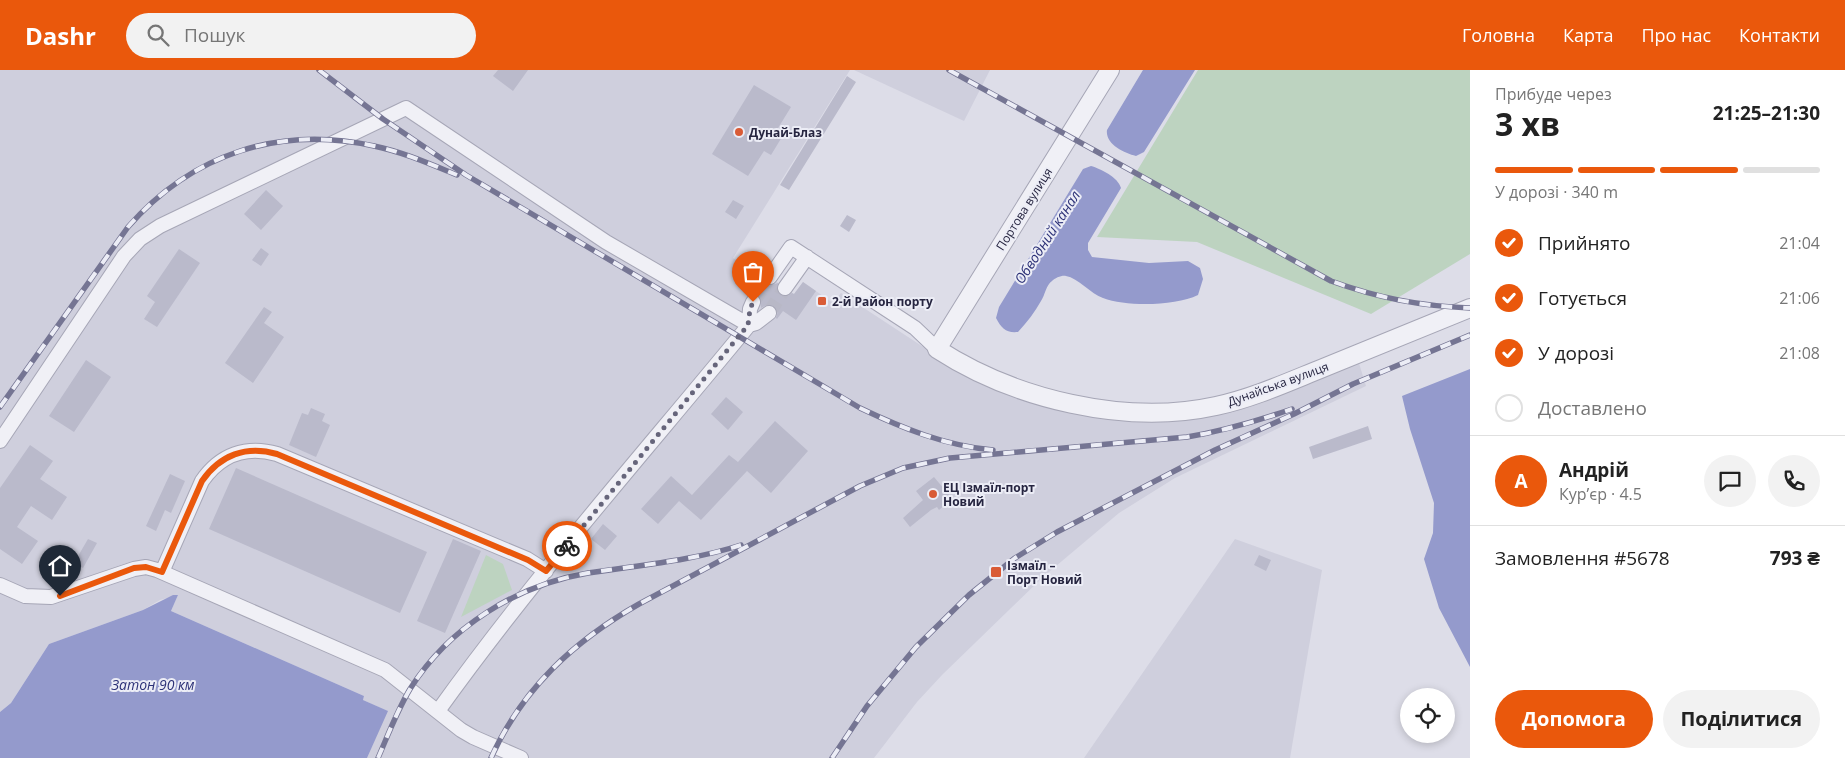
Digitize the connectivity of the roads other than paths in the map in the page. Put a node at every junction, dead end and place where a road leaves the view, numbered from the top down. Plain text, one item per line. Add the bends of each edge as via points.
1 (1110, 70) edge
2 (807, 258) junction
3 (770, 277) tunnel mouth
4 (786, 288) tunnel mouth
5 (753, 302) tunnel mouth
6 (1470, 308) edge
7 (769, 313) tunnel mouth
8 (748, 325) junction
9 (937, 349) junction
10 (0, 441) edge
11 (546, 571) junction
12 (162, 572) junction
13 (0, 585) edge
14 (438, 711) junction
15 (520, 758) edge

1 - 9 street, Портова вулиця
2 - 3 street, Дунайська вулиця via 791,247
2 - 4 street
2 - 9 street, Дунайська вулиця via 915,328
5 - 8 street
6 - 9 street, Дунайська вулиця via 1264,392 1216,406 1166,413 1117,411 1037,394 983,374
7 - 8 street
8 - 10 street via 606,242 406,108 160,226 140,239 124,256
8 - 11 street
11 - 12 street via 528,560 277,454 255,450 233,454 208,472
11 - 14 street via 498,629
12 - 13 street via 146,567 134,568 51,598 25,596
12 - 14 street via 386,670
14 - 15 street via 473,738

